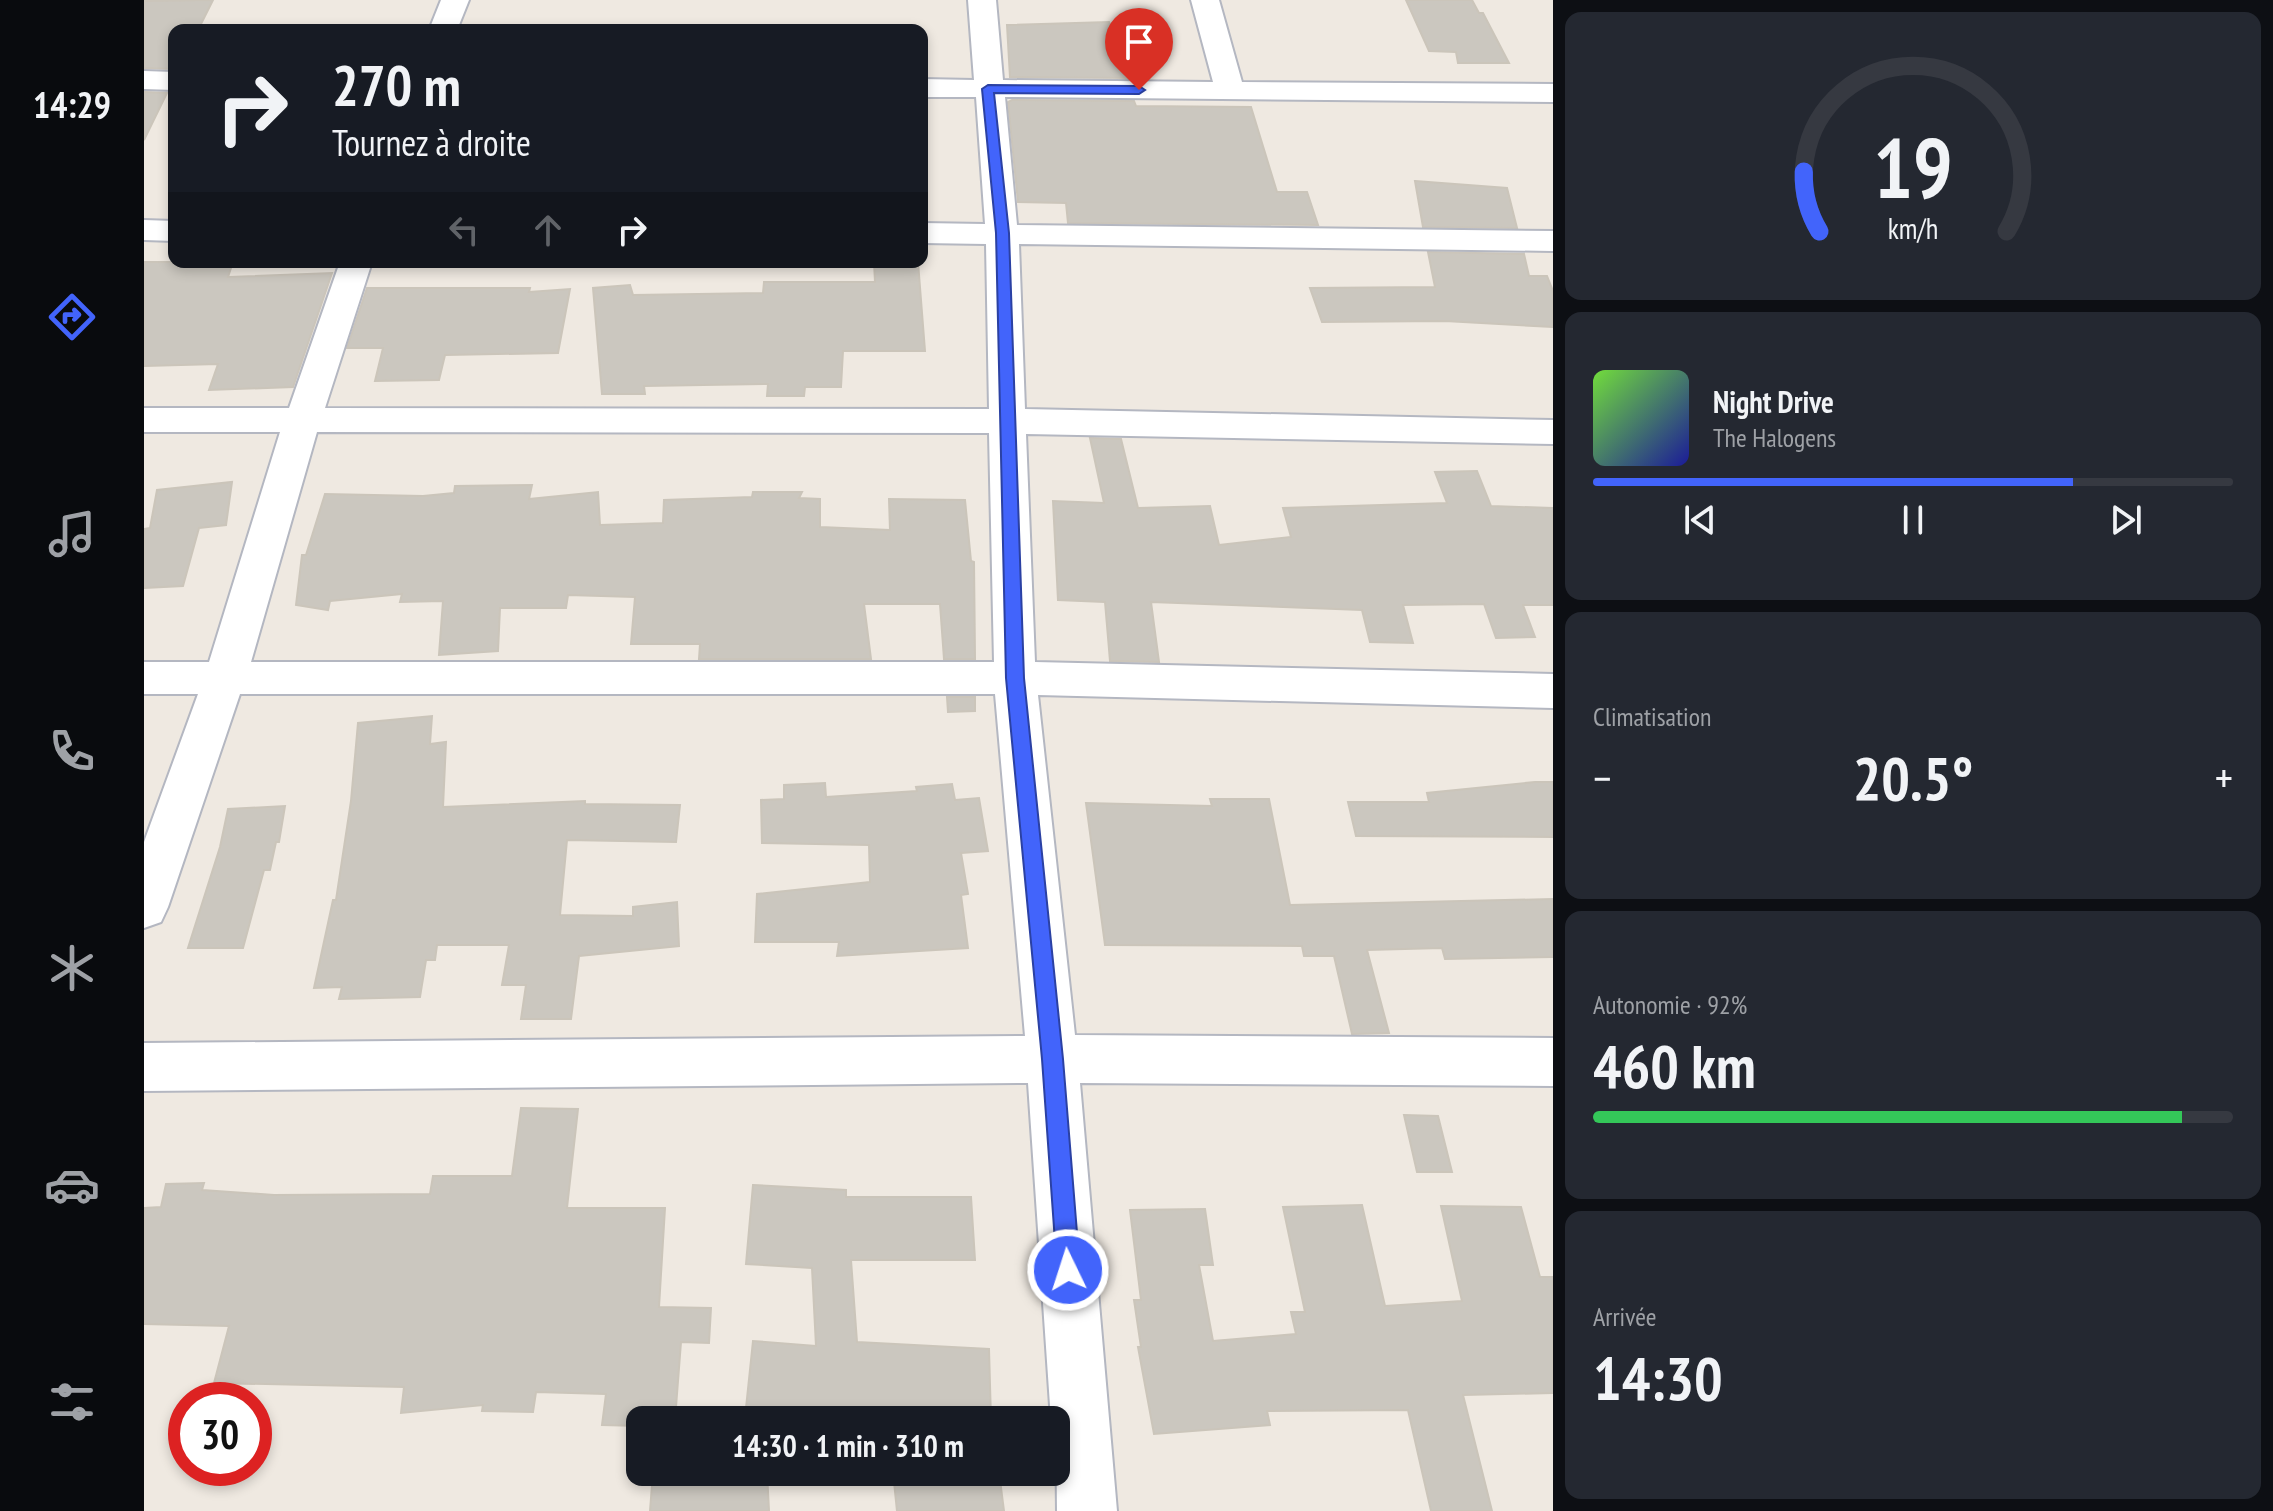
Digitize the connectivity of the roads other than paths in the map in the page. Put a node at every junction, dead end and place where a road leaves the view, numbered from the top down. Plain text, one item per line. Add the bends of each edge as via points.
1 (455, 0) edge
2 (982, 0) edge
3 (1205, 0) edge
4 (445, 24) edge
5 (144, 80) edge
6 (168, 81) edge
7 (928, 88) edge
8 (988, 89) junction
9 (1230, 91) junction
10 (1553, 93) edge
11 (144, 230) edge
12 (168, 231) edge
13 (928, 233) edge
14 (1002, 233) junction
15 (1553, 241) edge
16 (354, 268) edge
17 (144, 420) edge
18 (1010, 421) junction
19 (302, 422) junction
20 (1553, 432) edge
21 (225, 677) junction
22 (144, 678) edge
23 (1015, 678) junction
24 (1553, 691) edge
25 (144, 907) edge
26 (1052, 1059) junction
27 (1553, 1062) edge
28 (144, 1067) edge
29 (1087, 1511) edge

1 - 4 street
2 - 8 street
3 - 9 street
5 - 6 street
7 - 8 street
8 - 9 street
8 - 14 street
9 - 10 street
11 - 12 street
13 - 14 street
14 - 15 street
14 - 18 street
16 - 19 street
17 - 19 street
18 - 19 street
18 - 20 street
18 - 23 street
19 - 21 street
21 - 22 street
21 - 23 street
21 - 25 street
23 - 24 street
23 - 26 street
26 - 27 street
26 - 28 street
26 - 29 street

